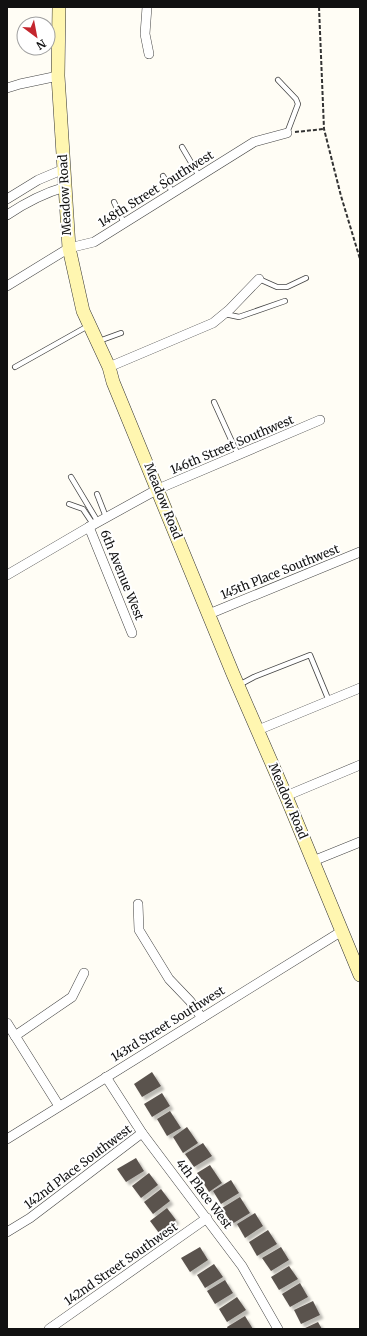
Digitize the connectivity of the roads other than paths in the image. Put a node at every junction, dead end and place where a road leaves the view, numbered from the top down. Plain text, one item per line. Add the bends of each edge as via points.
1 (59, 7) edge
2 (147, 7) edge
3 (149, 54) dead end
4 (58, 76) junction
5 (278, 80) dead end
6 (7, 88) edge
7 (287, 133) joint
8 (182, 147) dead end
9 (64, 169) junction
10 (163, 176) dead end
11 (199, 176) junction
12 (65, 187) junction
13 (173, 193) junction
14 (7, 199) edge
15 (114, 202) dead end
16 (7, 215) edge
17 (124, 223) junction
18 (69, 248) junction
19 (306, 278) dead end
20 (259, 279) joint
21 (7, 286) edge
22 (285, 302) dead end
23 (225, 314) junction
24 (90, 325) junction
25 (121, 333) dead end
26 (97, 342) junction
27 (15, 367) dead end
28 (109, 367) junction
29 (214, 402) dead end
30 (320, 420) dead end
31 (238, 455) junction
32 (70, 477) dead end
33 (158, 489) junction
34 (97, 494) dead end
35 (69, 504) dead end
36 (96, 523) junction
37 (360, 552) edge
38 (7, 575) edge
39 (209, 614) junction
40 (132, 633) dead end
41 (238, 686) junction
42 (360, 688) edge
43 (329, 701) junction
44 (258, 730) junction
45 (360, 765) edge
46 (286, 796) junction
47 (360, 842) edge
48 (313, 862) junction
49 (138, 904) dead end
50 (342, 931) junction
51 (84, 973) dead end
52 (360, 975) edge
53 (202, 1018) junction
54 (7, 1023) edge
55 (15, 1036) junction
56 (106, 1077) junction
57 (59, 1106) junction
58 (142, 1133) junction
59 (7, 1139) edge
60 (207, 1218) junction
61 (7, 1232) edge
62 (49, 1329) edge
63 (278, 1329) edge

1 - 4 street, Meadow Road
2 - 3 street via 145,34
4 - 6 street
4 - 9 street, Meadow Road
5 - 7 lane via 298,104
7 - 11 street, 148th Street Southwest via 254,142
8 - 11 lane
9 - 12 street, Meadow Road
9 - 14 street via 38,180
10 - 13 lane
11 - 13 street, 148th Street Southwest
12 - 16 street via 52,190
12 - 18 street, Meadow Road
13 - 17 street, 148th Street Southwest
15 - 17 lane
17 - 18 street, 148th Street Southwest via 94,242
18 - 21 street, 148th Street Southwest
18 - 24 street, Meadow Road via 83,311
19 - 20 lane via 277,288
20 - 23 street
22 - 23 lane via 239,318
23 - 28 street via 213,323
24 - 26 street, Meadow Road
24 - 27 lane
25 - 26 lane
26 - 28 street, Meadow Road
28 - 33 street, Meadow Road
29 - 31 lane
30 - 31 street, 146th Street Southwest
31 - 33 street, 146th Street Southwest
32 - 36 lane
33 - 36 street, 146th Street Southwest
33 - 39 street, Meadow Road
34 - 36 lane
35 - 36 lane via 83,509
36 - 38 street, 146th Street Southwest
36 - 40 street, 6th Avenue West
37 - 39 street, 145th Place Southwest
39 - 41 street, Meadow Road
41 - 43 lane via 310,655
41 - 44 street, Meadow Road
42 - 43 street
43 - 44 street
44 - 46 street, Meadow Road
45 - 46 street
46 - 48 street, Meadow Road
47 - 48 street
48 - 50 street, Meadow Road
49 - 53 street via 139,930 170,979
50 - 52 street, Meadow Road
50 - 53 street, 143rd Street Southwest
51 - 55 street via 72,997
53 - 56 street, 143rd Street Southwest
54 - 55 street
55 - 57 street
56 - 57 street, 143rd Street Southwest
56 - 58 street, 4th Place West
57 - 59 street, 143rd Street Southwest
58 - 60 street, 4th Place West
58 - 61 street, 142nd Place Southwest via 30,1218
60 - 62 street, 142nd Street Southwest
60 - 63 street, 4th Place West via 242,1266

